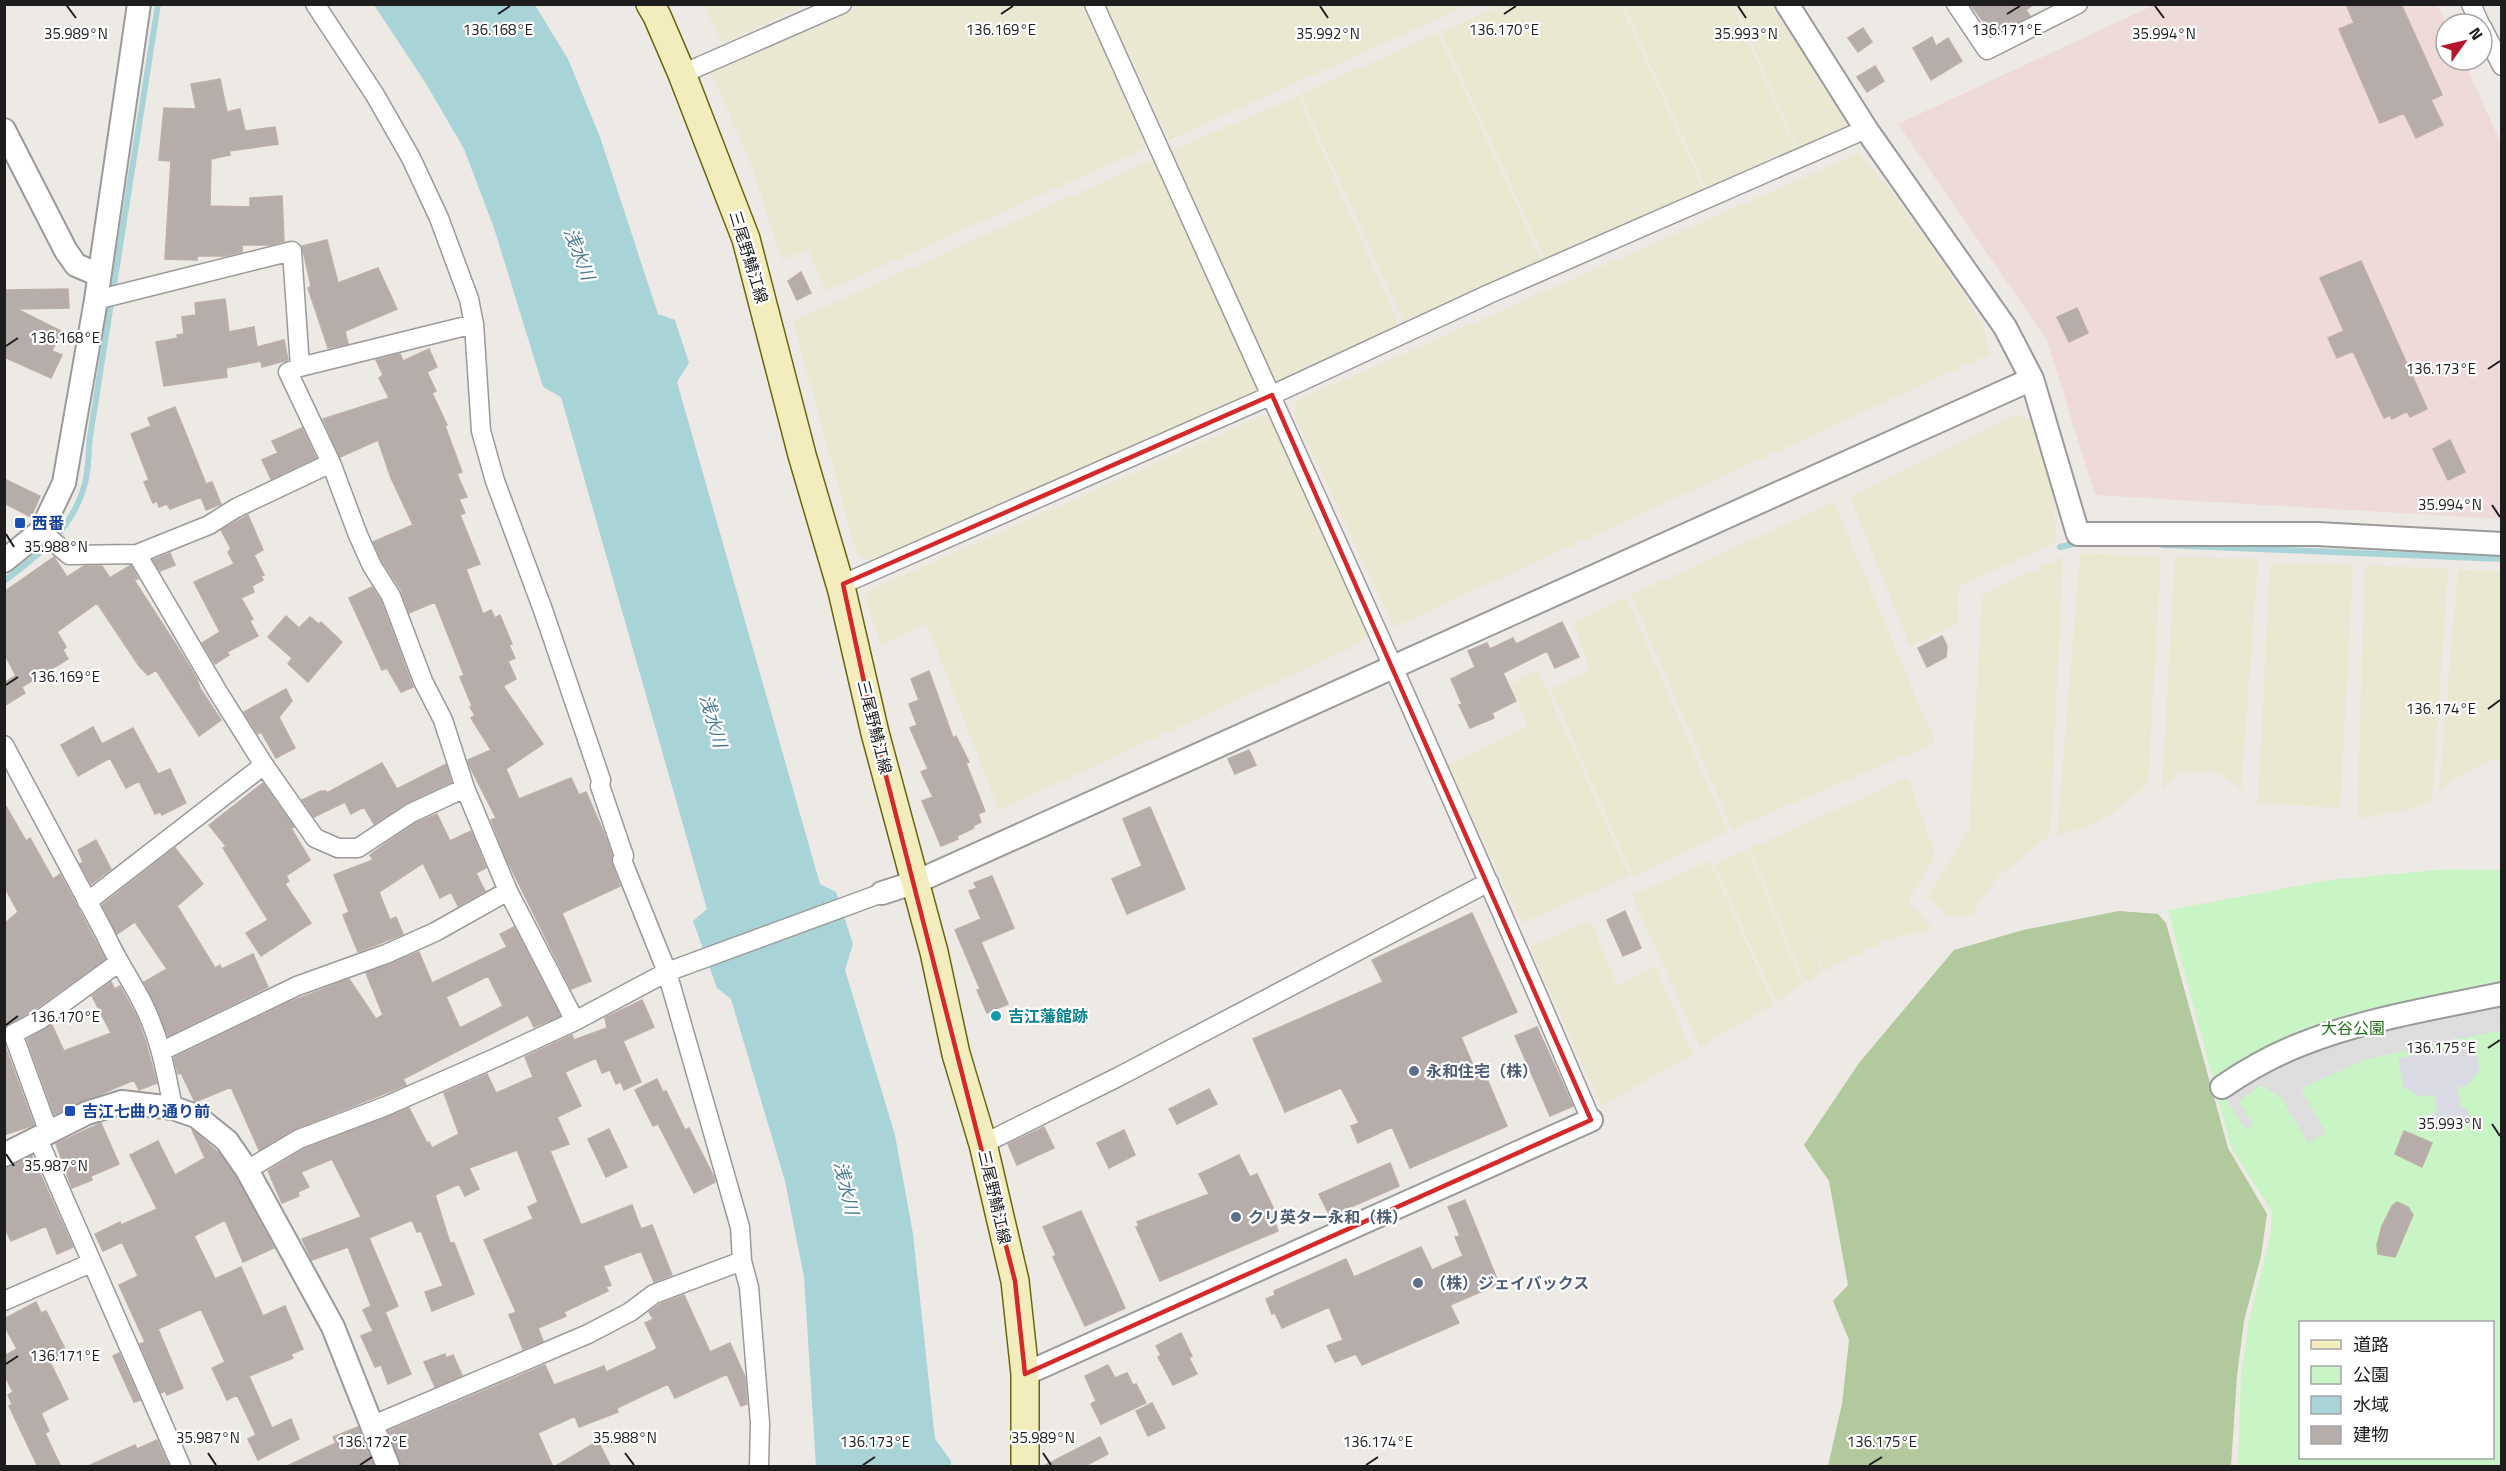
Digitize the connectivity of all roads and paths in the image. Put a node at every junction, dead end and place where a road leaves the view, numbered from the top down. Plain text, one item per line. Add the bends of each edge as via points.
1 (139, 4) edge
2 (315, 4) edge
3 (650, 4) edge
4 (842, 4) edge
5 (1094, 4) edge
6 (1787, 4) edge
7 (1956, 4) edge
8 (2078, 4) edge
9 (2494, 51) edge
10 (2502, 66) edge
11 (682, 74) junction
12 (1866, 129) junction
13 (4, 130) edge
14 (99, 275) junction
15 (100, 299) junction
16 (474, 324) junction
17 (300, 367) junction
18 (2032, 379) junction
19 (1272, 395) junction
20 (331, 463) junction
21 (50, 539) junction
22 (2502, 544) edge
23 (137, 554) junction
24 (4, 561) edge
25 (842, 591) junction
26 (1393, 669) junction
27 (4, 745) edge
28 (264, 765) junction
29 (465, 788) junction
30 (916, 882) junction
31 (1489, 882) junction
32 (508, 891) junction
33 (882, 893) joint
34 (87, 902) junction
35 (118, 963) junction
36 (667, 972) junction
37 (2502, 994) edge
38 (574, 1021) junction
39 (162, 1051) junction
40 (2222, 1087) dead end
41 (173, 1108) junction
42 (1591, 1120) joint
43 (44, 1136) junction
44 (983, 1144) junction
45 (4, 1155) edge
46 (247, 1170) junction
47 (742, 1261) junction
48 (91, 1263) junction
49 (4, 1301) edge
50 (1025, 1374) junction
51 (371, 1426) junction
52 (181, 1467) edge
53 (388, 1467) edge
54 (759, 1467) edge
55 (1025, 1467) edge

1 - 14 street
2 - 16 street via 411,158 439,218 469,299
3 - 11 main road, 三尾野鯖江線
4 - 11 street
5 - 19 street
6 - 12 street
7 - 8 street via 1987,50
9 - 10 street
11 - 25 main road, 三尾野鯖江線 via 746,239
12 - 18 street via 2005,327
12 - 19 street via 1490,294
13 - 14 street via 66,251 76,265
14 - 15 street
15 - 17 street via 292,251
15 - 21 street
16 - 17 street
16 - 36 street via 481,431 495,480 601,780 622,860
17 - 20 street via 288,372
18 - 22 street via 2078,534 2317,534
18 - 26 street
19 - 25 street via 843,584
19 - 26 street
20 - 23 street via 209,525
20 - 29 street via 358,535 391,596 423,681 443,720
21 - 23 street via 69,555
21 - 24 street
23 - 28 street
25 - 30 main road, 三尾野鯖江線
26 - 30 street
26 - 31 street
27 - 34 street
28 - 29 street via 315,838 338,848 358,848 411,813
28 - 34 street
29 - 32 street
30 - 33 street
30 - 44 main road, 三尾野鯖江線 via 956,1054
31 - 42 street
31 - 44 street
32 - 38 street
32 - 39 street via 435,932 297,986
33 - 36 street
34 - 35 street
35 - 39 street via 142,1000
35 - 43 street via 13,1034
36 - 38 street
36 - 47 street via 740,1227
37 - 40 street via 2372,1023 2303,1044 2253,1066
38 - 46 street via 386,1106 299,1139
39 - 41 street
41 - 43 street via 122,1102 87,1113
41 - 46 street via 196,1116 227,1141
42 - 50 street
43 - 45 street
43 - 48 street
44 - 50 main road, 三尾野鯖江線 via 1015,1281
46 - 51 street via 333,1327
47 - 51 street via 654,1294 588,1334
47 - 54 street via 749,1287 760,1423
48 - 49 street
48 - 52 street
50 - 55 main road, 三尾野鯖江線
51 - 53 street

